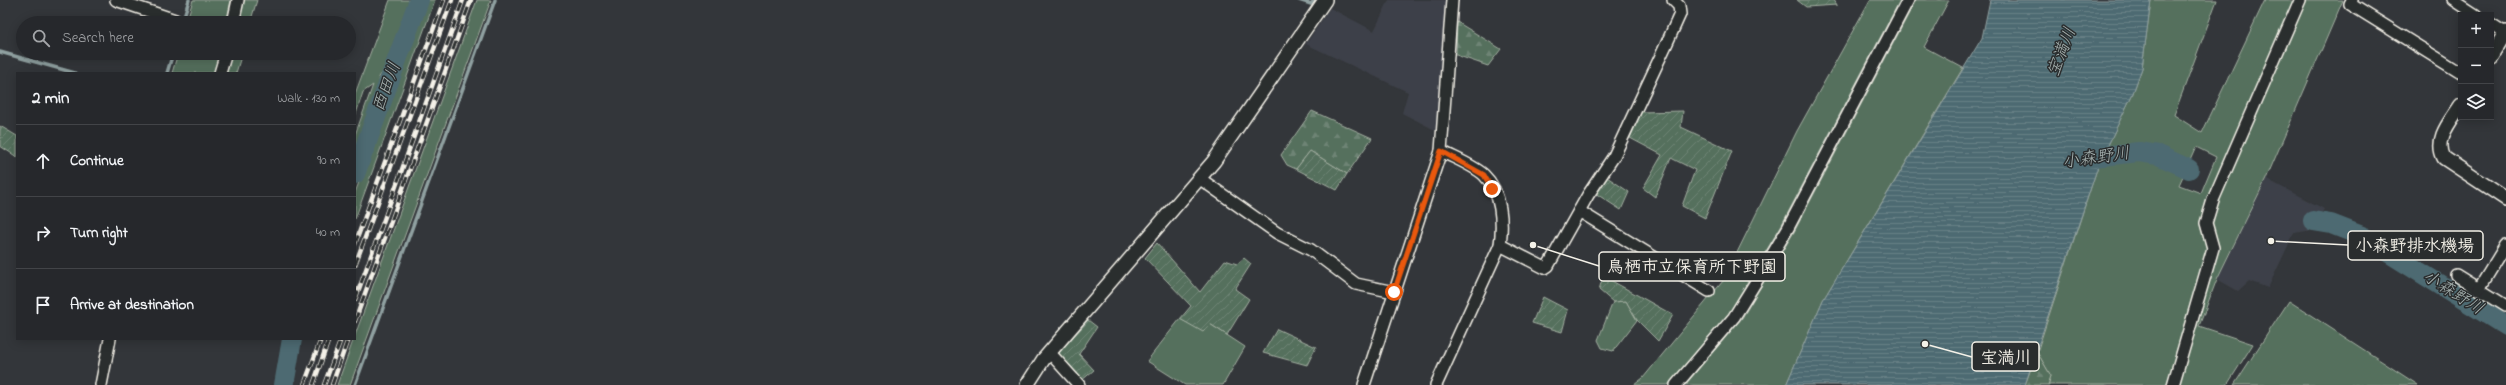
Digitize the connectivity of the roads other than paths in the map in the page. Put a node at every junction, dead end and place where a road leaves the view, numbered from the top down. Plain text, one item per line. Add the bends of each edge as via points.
1 (116, 0) edge
2 (238, 0) edge
3 (1325, 0) edge
4 (1452, 0) edge
5 (1673, 0) edge
6 (1908, 0) edge
7 (2300, 0) edge
8 (2352, 0) edge
9 (2453, 0) edge
10 (2471, 12) edge
11 (163, 16) edge
12 (235, 16) edge
13 (2494, 26) edge
14 (2506, 33) edge
15 (2494, 52) edge
16 (224, 60) edge
17 (2458, 71) edge
18 (220, 72) edge
19 (2458, 110) edge
20 (1441, 151) junction
21 (1199, 178) junction
22 (2506, 199) edge
23 (1579, 211) junction
24 (1500, 245) junction
25 (2506, 245) edge
26 (2456, 274) dead end
27 (2479, 289) junction
28 (1709, 291) dead end
29 (1394, 292) junction
30 (2506, 306) edge
31 (110, 340) edge
32 (1050, 353) junction
33 (101, 385) edge
34 (1027, 385) edge
35 (1080, 385) edge
36 (1364, 385) edge
37 (1436, 385) edge
38 (1676, 385) edge
39 (2173, 385) edge

1 - 11 street
2 - 12 street
3 - 21 street via 1214,161
4 - 20 street
5 - 23 street via 1680,14 1614,156
6 - 38 street via 1795,214 1757,280 1734,317
7 - 39 street via 2213,200 2206,222 2213,248
8 - 17 street via 2350,4
9 - 10 street
13 - 14 street
14 - 15 street
16 - 18 street
19 - 22 street via 2442,135 2440,150 2444,158
20 - 24 street via 1484,175 1498,201 1502,221
20 - 29 street
21 - 29 street via 1277,233 1311,250 1356,284
21 - 32 street
23 - 24 street via 1545,268
23 - 28 street
24 - 37 street
25 - 27 street
26 - 27 street
27 - 30 street
29 - 36 street
31 - 33 street
32 - 34 street
32 - 35 street

